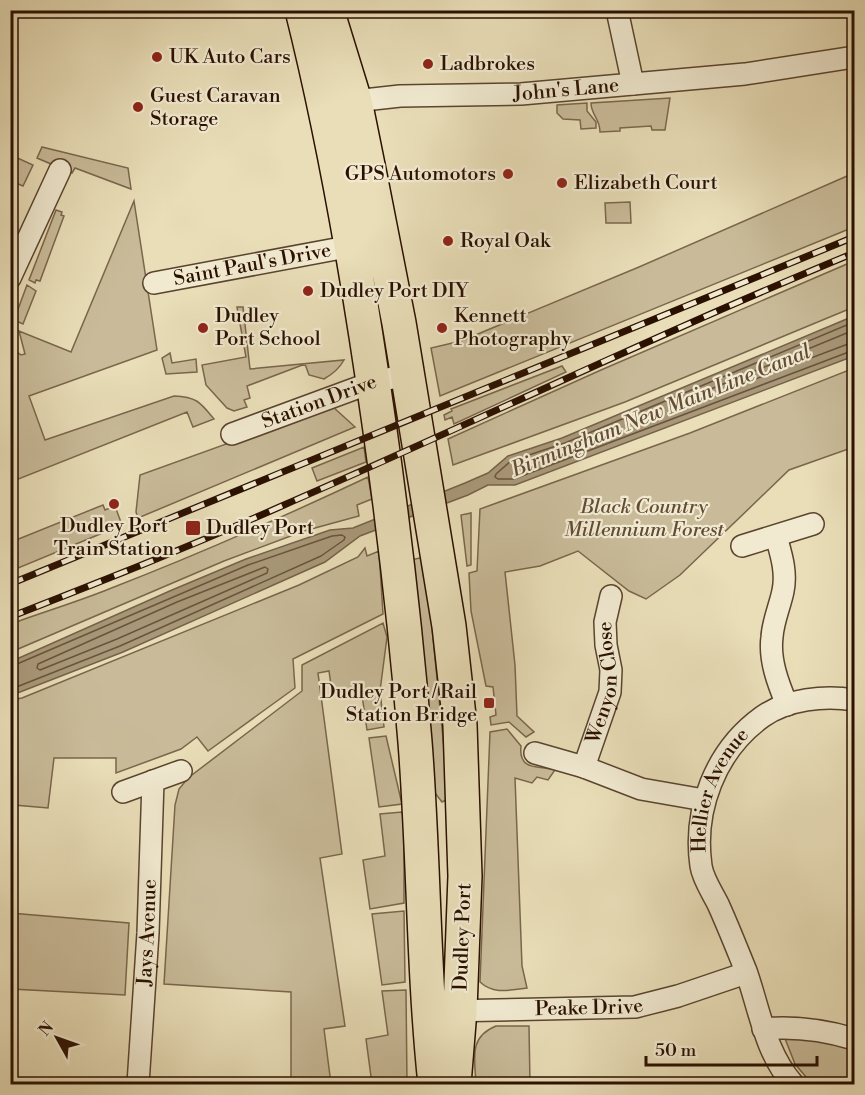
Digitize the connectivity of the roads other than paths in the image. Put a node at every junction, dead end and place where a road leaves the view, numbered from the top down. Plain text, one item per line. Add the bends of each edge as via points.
1 (302, 10) edge
2 (327, 10) edge
3 (617, 10) edge
4 (855, 57) edge
5 (633, 84) junction
6 (355, 101) junction
7 (60, 170) dead end
8 (337, 170) junction
9 (352, 246) junction
10 (11, 277) edge
11 (154, 283) dead end
12 (407, 375) junction
13 (373, 381) junction
14 (232, 434) dead end
15 (813, 524) dead end
16 (776, 536) junction
17 (742, 546) dead end
18 (611, 596) dead end
19 (855, 700) edge
20 (787, 705) junction
21 (536, 753) dead end
22 (584, 767) junction
23 (181, 771) dead end
24 (153, 781) junction
25 (123, 792) dead end
26 (704, 800) junction
27 (746, 973) junction
28 (460, 1010) junction
29 (428, 1017) junction
30 (763, 1029) junction
31 (855, 1039) edge
32 (138, 1084) edge
33 (435, 1084) edge
34 (454, 1084) edge
35 (793, 1084) edge

1 - 8 highway
2 - 6 highway, Dudley Port
3 - 5 street
4 - 5 street, John's Lane via 745,74
5 - 6 street, John's Lane via 521,94 400,96
6 - 8 street via 343,110 347,141
6 - 12 highway, Dudley Port
7 - 10 street
8 - 9 highway
9 - 11 street, Saint Paul's Drive
9 - 13 highway
12 - 13 street, Station Drive
12 - 28 highway, Dudley Port via 460,725 465,876
13 - 14 street, Station Drive
13 - 29 highway, Dudley Port via 403,603 422,831
15 - 16 street
16 - 17 street
16 - 20 street via 784,566 784,588 772,636 772,656
18 - 22 street, Wenyon Close via 605,622 610,692
19 - 20 street, Hellier Avenue via 832,698
20 - 26 street, Hellier Avenue via 747,730 717,769
21 - 22 street, Wenyon Close
22 - 26 street, Wenyon Close via 641,789
23 - 24 street
24 - 25 street
24 - 32 street, Jays Avenue
26 - 27 street, Hellier Avenue via 698,839 702,869
27 - 28 street, Peake Drive via 635,1007
27 - 30 street, Hellier Avenue
28 - 29 street, Peake Drive
28 - 34 highway, Dudley Port
29 - 33 highway, Dudley Port
30 - 31 street via 809,1029
30 - 35 street, Hellier Avenue via 774,1058

